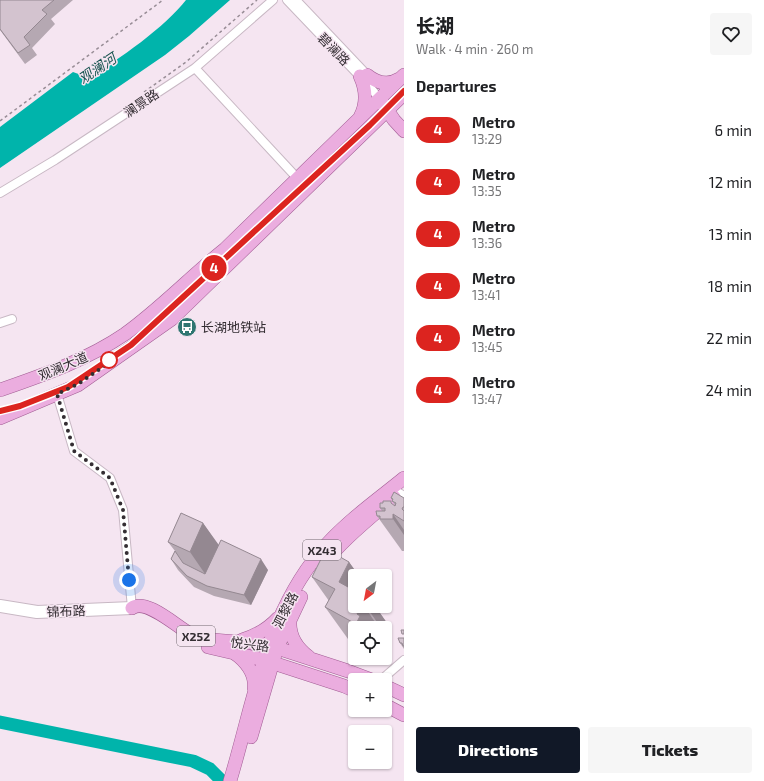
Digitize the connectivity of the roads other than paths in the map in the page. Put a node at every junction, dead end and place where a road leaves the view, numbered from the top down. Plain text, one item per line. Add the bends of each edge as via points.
1 (273, 0) edge
2 (287, 0) edge
3 (296, 0) edge
4 (195, 68) junction
5 (364, 76) junction
6 (402, 77) edge
7 (404, 94) edge
8 (382, 97) junction
9 (390, 108) junction
10 (357, 121) junction
11 (404, 126) edge
12 (368, 129) junction
13 (298, 179) junction
14 (0, 193) edge
15 (12, 319) dead end
16 (0, 323) edge
17 (0, 390) edge
18 (57, 394) junction
19 (0, 418) edge
20 (404, 478) edge
21 (400, 491) edge
22 (0, 606) edge
23 (132, 608) junction
24 (287, 615) junction
25 (230, 646) junction
26 (273, 647) junction
27 (312, 659) junction
28 (404, 660) edge
29 (268, 661) junction
30 (301, 672) junction
31 (353, 673) edge
32 (389, 673) edge
33 (348, 688) edge
34 (392, 689) edge
35 (404, 695) edge
36 (258, 696) junction
37 (392, 708) edge
38 (404, 714) edge
39 (233, 780) edge

1 - 4 street, 澜景路
2 - 5 street, 碧澜路
3 - 5 street, 碧澜路
4 - 13 street
4 - 14 street, 澜景路
5 - 6 main road via 386,83
5 - 8 street, 碧澜路
5 - 10 main road via 364,100
6 - 8 main road, 观澜大道
7 - 9 main road, 观澜大道
8 - 9 main road
8 - 10 main road, 观澜大道
9 - 11 main road
9 - 12 main road, 观澜大道
10 - 13 main road, 观澜大道
11 - 12 main road via 383,124
12 - 18 main road, 观澜大道 via 172,319 78,384
13 - 17 main road, 观澜大道 via 225,249 124,334 83,359
15 - 16 street
18 - 19 main road, 观澜大道
18 - 23 street via 74,451 110,478 123,510
20 - 21 main road, 泗黎路 / X243
21 - 24 main road, 泗黎路 / X243 via 350,522 320,552 294,592
22 - 23 main road, 锦布路 / X252 via 36,612
23 - 25 main road, 悦兴路 / X252 via 151,614 196,643
24 - 25 main road via 254,636
24 - 26 main road, 泗黎路 / X243
24 - 27 main road via 294,641 298,648
25 - 26 main road, 悦兴路 / X252 via 255,642
25 - 29 main road, 悦兴路 / X252
25 - 36 main road via 247,664
26 - 27 main road, 悦兴路 / X252
26 - 29 main road, 泗黎路 / X243
27 - 31 main road, 悦兴路 / X252
28 - 32 street
29 - 30 main road, 悦兴路 / X252
29 - 36 main road, 泗黎路 / X243
30 - 33 main road, 悦兴路 / X252
30 - 36 main road via 286,674
34 - 35 main road
36 - 39 main road, 泗黎路 / X243
37 - 38 main road

